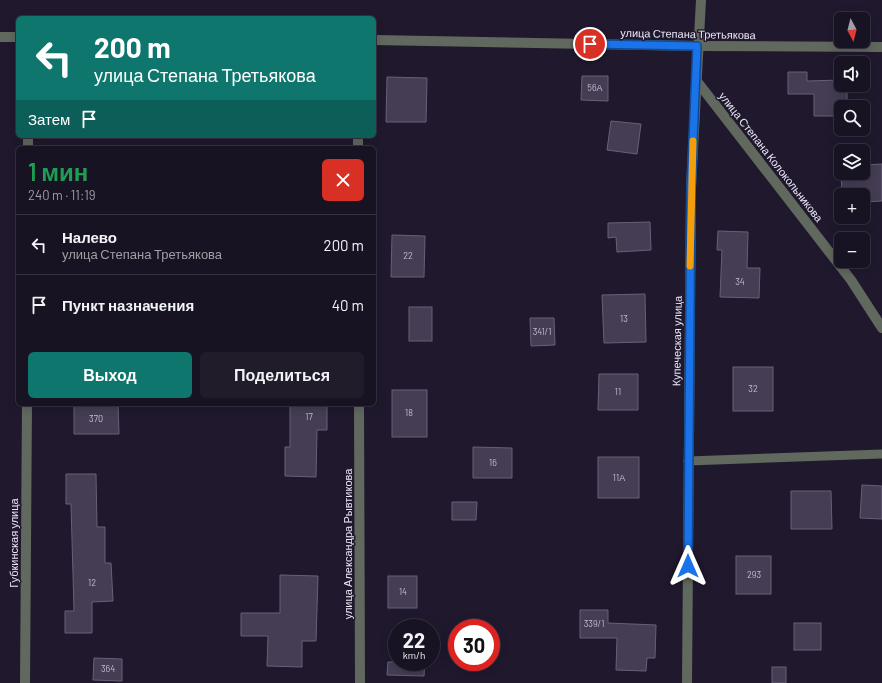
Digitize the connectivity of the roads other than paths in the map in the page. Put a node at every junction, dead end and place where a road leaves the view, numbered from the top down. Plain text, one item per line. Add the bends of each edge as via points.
1 (701, 0) edge
2 (0, 37) edge
3 (16, 37) edge
4 (376, 40) edge
5 (697, 46) junction
6 (882, 47) edge
7 (696, 80) junction
8 (882, 328) edge
9 (27, 406) edge
10 (359, 406) edge
11 (882, 454) edge
12 (688, 461) junction
13 (25, 683) edge
14 (360, 683) edge
15 (687, 683) edge

1 - 5 street, Купеческая улица
2 - 3 street
4 - 5 street, улица Степана Третьякова
5 - 6 street, улица Степана Третьякова
5 - 7 street, Купеческая улица
7 - 8 street, улица Степана Колокольникова via 851,280
7 - 12 street, Купеческая улица via 691,187
9 - 13 street, Губкинская улица
10 - 14 street, улица Александра Рывтикова
11 - 12 lane
12 - 15 street, Купеческая улица

